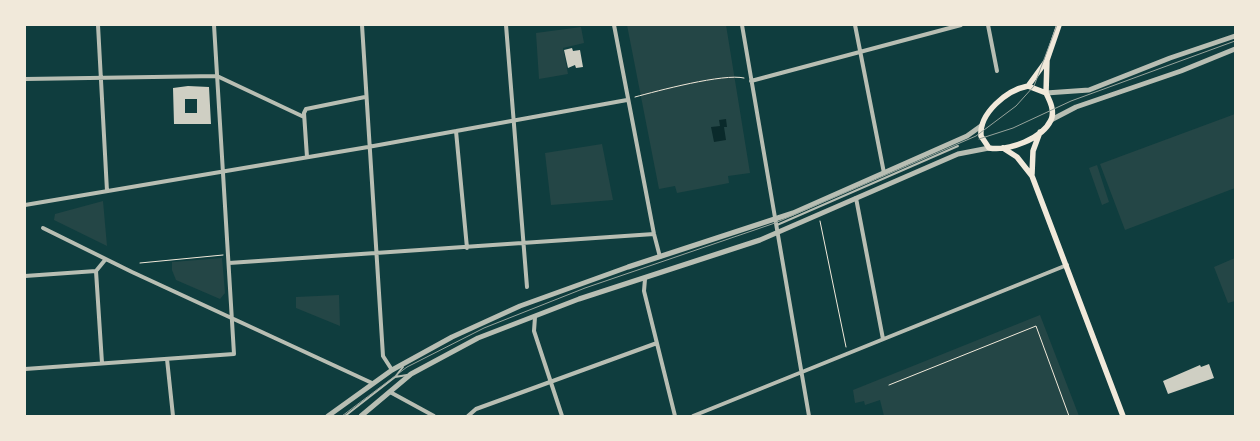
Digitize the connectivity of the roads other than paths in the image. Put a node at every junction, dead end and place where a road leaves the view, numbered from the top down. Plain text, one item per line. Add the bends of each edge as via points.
1 (98, 25) edge
2 (214, 25) edge
3 (362, 25) edge
4 (506, 25) edge
5 (614, 25) edge
6 (742, 25) edge
7 (855, 25) edge
8 (962, 25) edge
9 (988, 25) edge
10 (1059, 25) edge
11 (1235, 36) edge
12 (1235, 49) edge
13 (860, 52) junction
14 (1047, 60) junction
15 (997, 71) dead end
16 (217, 76) junction
17 (100, 78) junction
18 (25, 79) edge
19 (752, 81) junction
20 (1028, 86) junction
21 (1046, 93) junction
22 (366, 97) junction
23 (628, 100) junction
24 (304, 117) junction
25 (513, 120) junction
26 (1051, 120) junction
27 (981, 126) junction
28 (456, 130) junction
29 (1041, 131) junction
30 (958, 146) dead end
31 (368, 147) junction
32 (989, 148) junction
33 (1003, 148) junction
34 (307, 157) junction
35 (223, 171) junction
36 (884, 173) junction
37 (1032, 176) junction
38 (107, 191) junction
39 (856, 198) junction
40 (25, 205) edge
41 (776, 218) junction
42 (776, 225) junction
43 (43, 228) dead end
44 (777, 233) junction
45 (654, 234) junction
46 (524, 244) junction
47 (467, 248) junction
48 (375, 253) junction
49 (660, 256) junction
50 (105, 260) junction
51 (229, 263) junction
52 (1067, 265) junction
53 (96, 271) junction
54 (25, 276) edge
55 (645, 279) junction
56 (528, 288) dead end
57 (233, 318) junction
58 (535, 318) junction
59 (883, 340) junction
60 (657, 343) junction
61 (168, 359) junction
62 (407, 361) junction
63 (102, 364) junction
64 (25, 369) edge
65 (392, 370) junction
66 (802, 372) junction
67 (411, 374) junction
68 (395, 377) junction
69 (551, 382) junction
70 (372, 383) junction
71 (390, 392) junction
72 (173, 416) edge
73 (328, 416) edge
74 (345, 416) edge
75 (362, 416) edge
76 (434, 416) edge
77 (468, 416) edge
78 (562, 416) edge
79 (675, 416) edge
80 (693, 416) edge
81 (809, 416) edge
82 (1123, 416) edge

1 - 17 street
2 - 16 street
3 - 22 street
4 - 25 street
5 - 23 street
6 - 19 street
7 - 13 street
8 - 13 street
9 - 15 street
10 - 14 main road
11 - 21 street via 1089,90
12 - 26 street via 1076,107
13 - 19 street
13 - 36 street
14 - 20 main road
14 - 21 main road
16 - 17 street
16 - 24 street
16 - 35 street
17 - 18 street
17 - 38 street
19 - 41 street
20 - 21 main road
20 - 27 main road via 1001,100
21 - 26 main road via 1052,108
22 - 24 street via 308,107
22 - 31 street
23 - 25 street
23 - 45 street
24 - 34 street
25 - 28 street
25 - 46 street
26 - 29 main road
27 - 32 main road via 981,136
27 - 36 street via 967,136
28 - 31 street
28 - 47 street
29 - 33 main road via 1019,144
29 - 37 main road via 1033,151
30 - 42 lane
31 - 34 street
31 - 48 street
32 - 33 main road
32 - 39 street via 958,154
33 - 37 main road via 1018,157
34 - 35 street
35 - 38 street
35 - 51 street
36 - 41 street
37 - 52 main road
38 - 40 street
39 - 44 street
39 - 59 street
41 - 42 street
41 - 49 street
42 - 44 street
43 - 50 street
44 - 55 street
44 - 66 street
45 - 46 street
45 - 49 street
46 - 47 street
46 - 56 street
47 - 48 street
48 - 51 street
48 - 65 street via 382,351 384,361
49 - 62 street via 520,306
50 - 53 street
50 - 57 street
51 - 57 street
52 - 59 street
52 - 82 main road
53 - 54 street
53 - 63 street
55 - 58 street via 588,296
55 - 60 street via 644,291
57 - 61 street via 234,354
57 - 70 street
58 - 67 street via 478,338
58 - 69 street via 534,330
59 - 66 street
60 - 69 street
60 - 79 street
61 - 63 street
61 - 72 street
62 - 65 street
62 - 68 lane
63 - 64 street
65 - 70 street
66 - 80 street
66 - 81 street
67 - 68 lane
67 - 71 street
68 - 74 lane
69 - 77 street via 476,409
69 - 78 street
70 - 73 street
71 - 75 street
71 - 76 street

